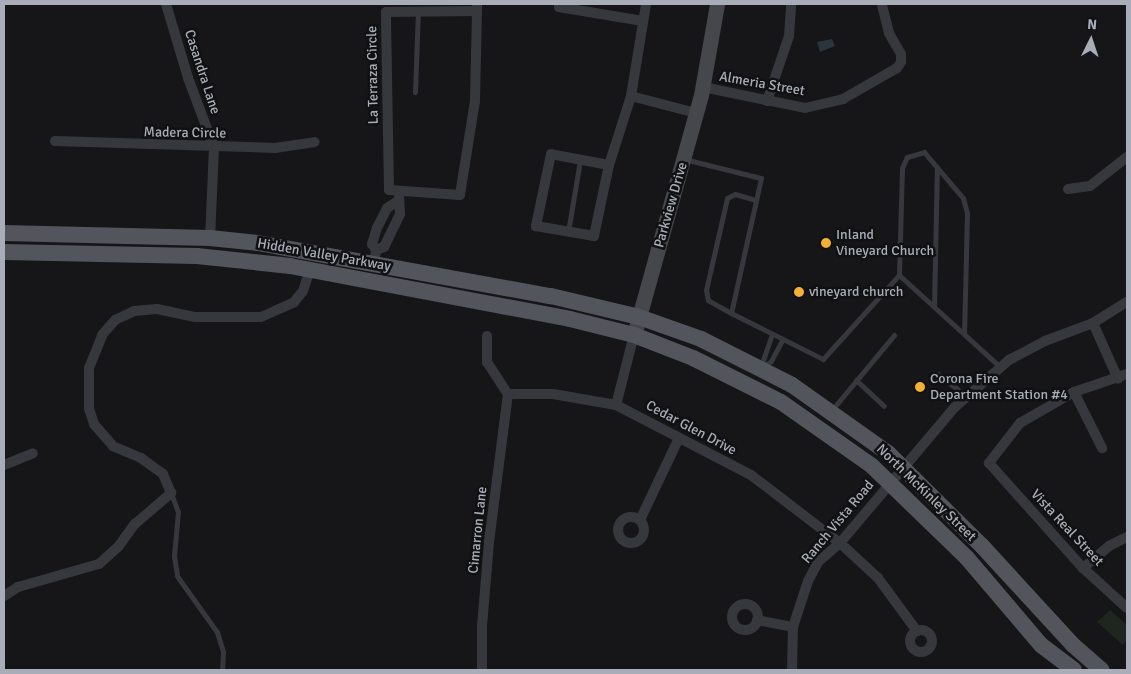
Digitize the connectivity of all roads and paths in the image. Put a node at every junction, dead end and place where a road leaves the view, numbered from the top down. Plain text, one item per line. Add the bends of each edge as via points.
1 (166, 4) edge
2 (559, 4) edge
3 (646, 4) edge
4 (717, 4) edge
5 (791, 4) edge
6 (882, 4) edge
7 (477, 7) edge
8 (418, 12) junction
9 (643, 21) junction
10 (703, 87) junction
11 (415, 92) dead end
12 (631, 96) junction
13 (766, 100) junction
14 (696, 113) junction
15 (55, 141) dead end
16 (314, 142) dead end
17 (214, 147) junction
18 (1127, 156) edge
19 (580, 159) junction
20 (683, 159) junction
21 (609, 165) junction
22 (937, 166) junction
23 (1068, 189) dead end
24 (399, 196) junction
25 (756, 200) junction
26 (383, 216) junction
27 (395, 221) junction
28 (568, 232) junction
29 (4, 233) edge
30 (210, 238) junction
31 (4, 252) edge
32 (125, 254) junction
33 (375, 256) junction
34 (290, 266) junction
35 (310, 269) junction
36 (898, 274) junction
37 (415, 288) junction
38 (1127, 302) edge
39 (934, 306) junction
40 (732, 312) junction
41 (639, 317) junction
42 (1093, 323) junction
43 (772, 334) junction
44 (964, 334) junction
45 (634, 335) junction
46 (894, 335) dead end
47 (487, 336) dead end
48 (782, 340) junction
49 (1000, 368) junction
50 (761, 369) junction
51 (938, 374) dead end
52 (1123, 377) edge
53 (856, 380) junction
54 (1074, 392) junction
55 (508, 394) junction
56 (967, 397) junction
57 (616, 405) junction
58 (884, 406) dead end
59 (831, 411) junction
60 (679, 438) junction
61 (1102, 448) dead end
62 (33, 453) dead end
63 (4, 465) edge
64 (903, 468) junction
65 (890, 482) junction
66 (171, 493) junction
67 (640, 520) dead end
68 (1127, 537) edge
69 (840, 543) junction
70 (1083, 568) junction
71 (4, 596) edge
72 (1127, 608) edge
73 (758, 620) dead end
74 (793, 627) junction
75 (917, 631) dead end
76 (222, 670) edge
77 (482, 670) edge
78 (792, 670) edge
79 (1074, 670) edge
80 (1102, 670) edge

1 - 17 street, Casandra Lane via 188,78
2 - 9 street
3 - 9 street
4 - 10 street, Parkview Drive
5 - 13 street via 789,36
6 - 13 street, Almeria Street via 889,33 902,54 897,68 843,99 828,103 806,108
7 - 8 street, La Terraza Circle
7 - 24 street, La Terraza Circle via 475,101 460,195
8 - 11 lane
8 - 24 street, La Terraza Circle via 386,12 389,190
9 - 12 street
10 - 13 street, Almeria Street
10 - 14 street, Parkview Drive
12 - 14 street
12 - 21 street
14 - 20 street, Parkview Drive
15 - 17 street, Madera Circle
16 - 17 street, Madera Circle via 275,148
17 - 30 street, Casandra Lane
18 - 23 street via 1090,186
19 - 21 street
19 - 28 lane
19 - 28 street via 551,154 536,226
20 - 25 lane via 761,178
20 - 41 street, Parkview Drive
21 - 28 street via 594,236
22 - 36 lane via 924,152 907,157 902,168
22 - 39 lane
22 - 44 lane via 963,198 967,212
24 - 26 street
24 - 27 street via 400,214
25 - 40 lane
25 - 40 lane via 735,194 728,198 706,290 708,300
26 - 27 street
26 - 33 street via 372,244
27 - 33 street via 384,247
29 - 30 main road, Hidden Valley Parkway
30 - 32 main road via 194,247 139,246
30 - 33 main road, Hidden Valley Parkway
30 - 34 main road via 215,246 223,249 275,256
31 - 32 main road, Hidden Valley Parkway
32 - 34 main road, Hidden Valley Parkway via 214,257
33 - 37 main road via 375,271 399,278
33 - 41 main road, Hidden Valley Parkway
34 - 35 main road, Hidden Valley Parkway
35 - 37 main road, Hidden Valley Parkway
35 - 66 street via 303,291 294,302 261,317 195,317 157,309 134,312 116,320 102,335 93,351 88,387 94,424 113,446 141,458 163,474
36 - 39 lane
36 - 48 lane via 823,359
37 - 45 main road, Hidden Valley Parkway
38 - 42 street, Ranch Vista Road
39 - 44 lane
40 - 43 lane
41 - 45 street, Parkview Drive
41 - 50 main road, North McKinley Street via 701,339
42 - 49 street, Ranch Vista Road via 1045,341
42 - 52 street
43 - 48 lane
43 - 50 lane
44 - 49 lane
45 - 57 street, Parkview Drive
45 - 65 main road, North McKinley Street via 693,358 782,402 834,437
46 - 53 lane
47 - 55 street via 487,362
48 - 50 lane via 771,361
49 - 56 street, Ranch Vista Road
50 - 59 main road, North McKinley Street
51 - 56 lane
52 - 54 street
53 - 58 lane
53 - 59 lane
54 - 61 street
54 - 70 street, Vista Real Street via 1020,423 989,463
55 - 57 street, Cedar Glen Drive via 553,394
55 - 77 street, Cimarron Lane via 489,542
56 - 64 street, Ranch Vista Road
57 - 60 street, Cedar Glen Drive
59 - 64 main road, North McKinley Street
60 - 67 street
60 - 69 street, Cedar Glen Drive via 751,475
62 - 63 street
64 - 65 street, Ranch Vista Road
64 - 80 main road, North McKinley Street via 1073,645
65 - 69 street, Ranch Vista Road
65 - 79 main road, North McKinley Street via 966,558 1041,645
66 - 71 street via 135,524 118,547 99,564 18,587
66 - 76 lane via 178,512 174,556 177,576 217,632 223,652
68 - 70 street via 1109,546
69 - 74 street, Ranch Vista Road via 818,562
69 - 75 street, Cedar Glen Drive via 878,578
70 - 72 street, Vista Real Street
73 - 74 street
74 - 78 street, Ranch Vista Road

